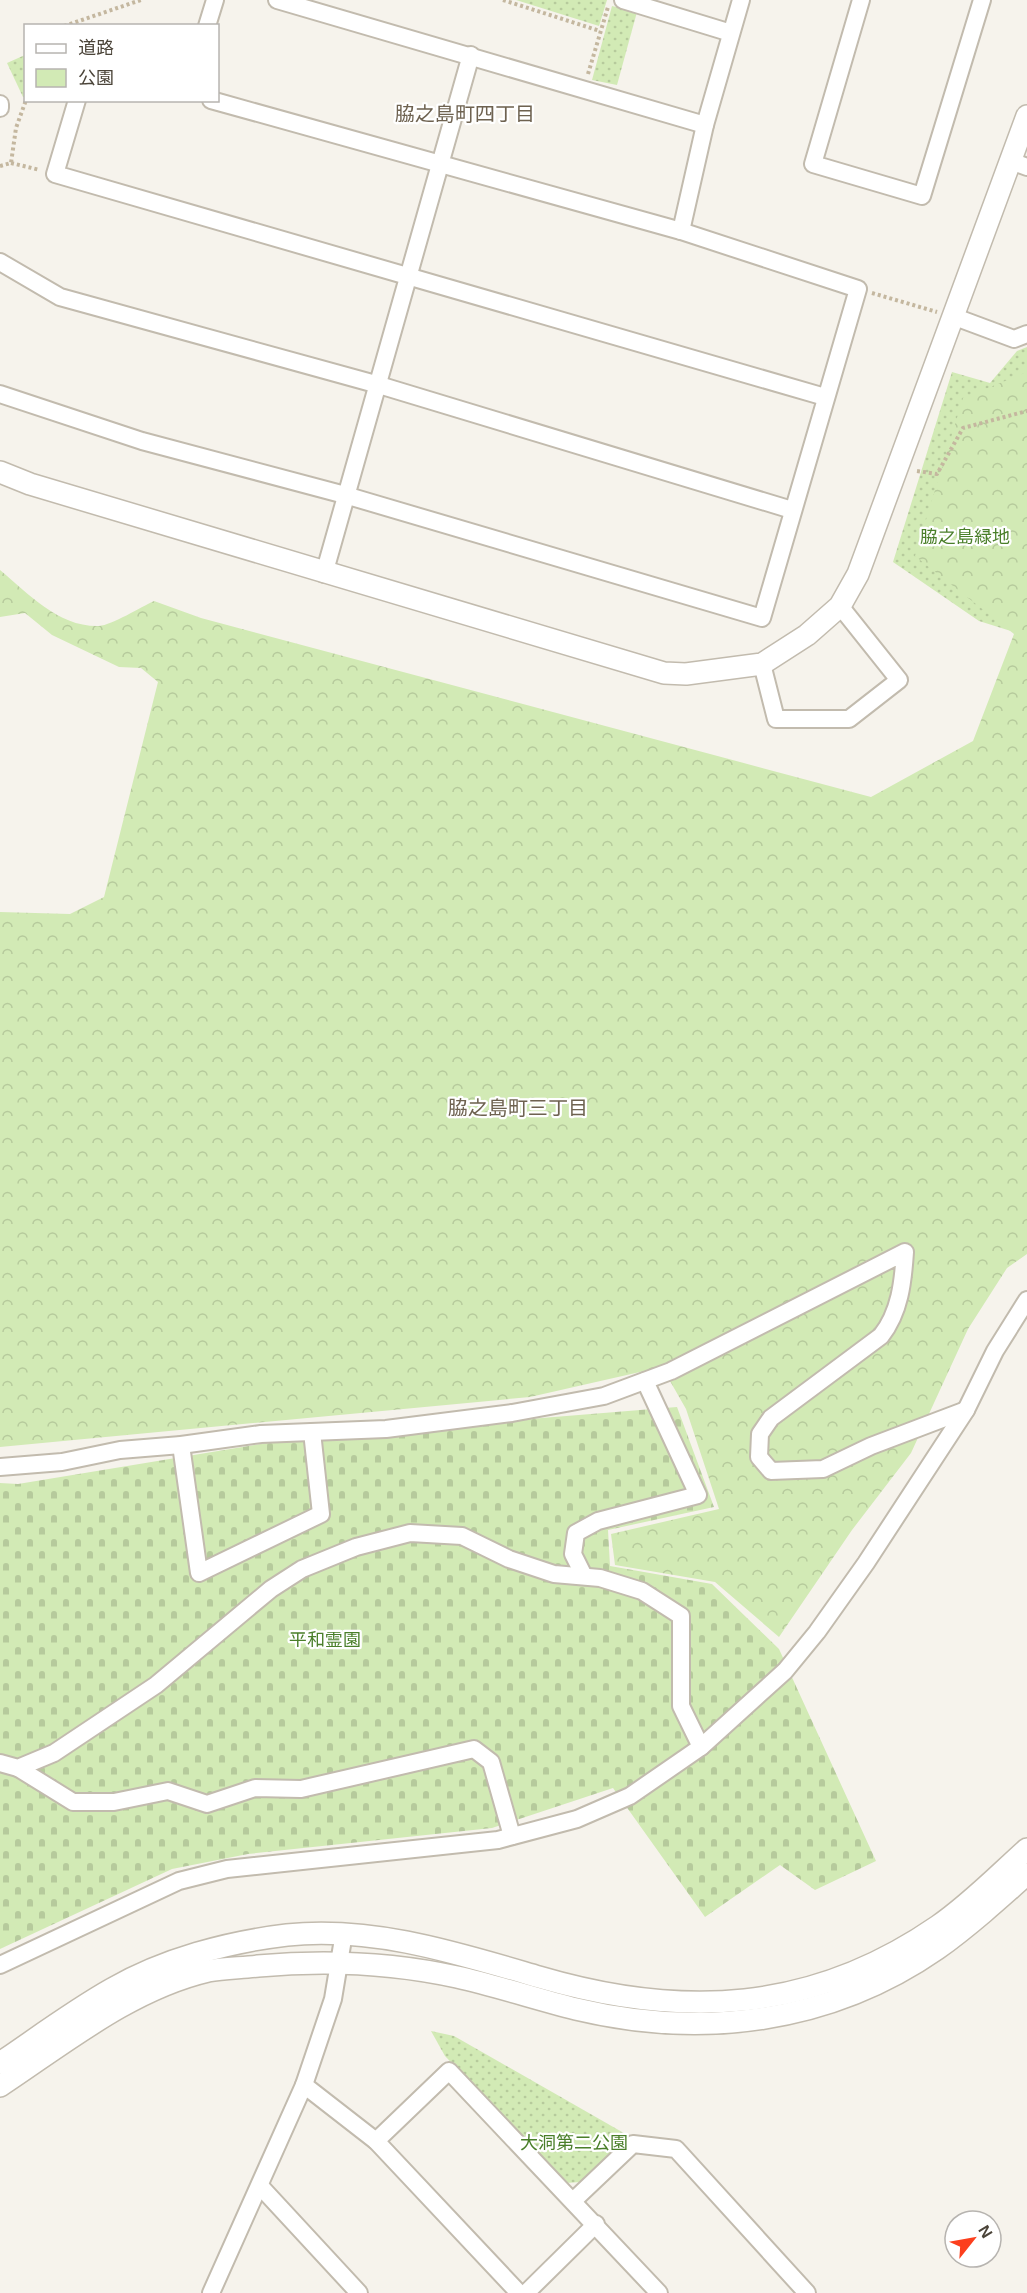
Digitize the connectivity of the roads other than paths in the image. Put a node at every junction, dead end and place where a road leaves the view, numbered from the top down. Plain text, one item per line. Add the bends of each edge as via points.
1 (215, 0) edge
2 (277, 0) edge
3 (623, 0) edge
4 (741, 0) edge
5 (861, 0) edge
6 (982, 0) edge
7 (208, 24) edge
8 (731, 33) junction
9 (471, 56) junction
10 (76, 102) edge
11 (218, 102) edge
12 (1027, 116) edge
13 (705, 125) junction
14 (1019, 164) edge
15 (440, 165) junction
16 (681, 231) junction
17 (0, 262) edge
18 (407, 277) junction
19 (955, 317) junction
20 (1027, 334) edge
21 (379, 385) junction
22 (0, 394) edge
23 (825, 397) junction
24 (0, 472) edge
25 (345, 495) junction
26 (792, 510) junction
27 (324, 573) junction
28 (840, 606) junction
29 (762, 664) junction
30 (1027, 1300) edge
31 (645, 1381) junction
32 (966, 1410) junction
33 (312, 1432) junction
34 (181, 1445) junction
35 (0, 1467) edge
36 (584, 1576) junction
37 (701, 1747) junction
38 (0, 1763) edge
39 (18, 1768) junction
40 (512, 1836) junction
41 (1027, 1850) edge
42 (1027, 1874) edge
43 (344, 1933) junction
44 (339, 1962) junction
45 (0, 1965) edge
46 (0, 2063) edge
47 (304, 2085) junction
48 (0, 2086) edge
49 (376, 2141) junction
50 (260, 2186) junction
51 (574, 2200) junction
52 (596, 2224) junction
53 (211, 2293) edge
54 (359, 2293) edge
55 (519, 2293) edge
56 (526, 2293) edge
57 (659, 2293) edge
58 (807, 2293) edge

1 - 7 street
2 - 9 street
3 - 8 street
4 - 8 street
5 - 6 street via 813,164 922,196
8 - 13 street
9 - 13 street
9 - 15 street
10 - 18 street via 55,174
11 - 15 street
12 - 14 street
13 - 16 street
14 - 19 street
15 - 16 street
15 - 18 street
16 - 23 street via 858,289
17 - 21 street via 60,297
18 - 21 street
18 - 23 street
19 - 20 street via 1014,339
19 - 28 street via 858,574
21 - 25 street
21 - 26 street
22 - 25 street via 142,441
23 - 26 street
24 - 27 street
25 - 26 street via 762,618
25 - 27 street
27 - 29 street via 664,673 686,674
28 - 29 street via 807,635
28 - 29 street via 899,680 849,719 776,719
30 - 32 street via 995,1351
31 - 32 street via 905,1252 903,1286 890,1324 881,1336 771,1418 760,1434 759,1457 771,1471 823,1469
31 - 33 street via 604,1396 512,1413 386,1429
31 - 36 street via 698,1495 598,1521 576,1533 573,1554
32 - 37 street via 817,1632 785,1671
33 - 34 street via 261,1434
33 - 34 street via 321,1514 200,1573
34 - 35 street
36 - 37 street via 642,1591 681,1616 681,1706
36 - 39 street via 554,1574 509,1559 462,1536 410,1533 356,1547 302,1569 271,1589 156,1685 54,1753
37 - 40 street via 630,1796 577,1819
38 - 39 street
39 - 40 street via 73,1802 114,1802 168,1791 207,1804 255,1788 302,1789 474,1749 490,1761
40 - 45 street via 227,1869 188,1878
41 - 43 street via 939,1925 887,1957 832,1982 729,2003 677,2004 630,1999 583,1990 413,1943
42 - 44 street via 935,1950 881,1982 824,2004 721,2025 672,2025 624,2019 455,1977
43 - 44 street
43 - 46 street via 287,1935 168,1963 112,1988
44 - 47 street via 333,1999
44 - 48 street via 209,1971 161,1987 108,2014
47 - 49 street
47 - 50 street
49 - 51 street via 449,2071
49 - 55 street
50 - 53 street
50 - 54 street
51 - 52 street
51 - 58 street via 633,2144 676,2149
52 - 56 street
52 - 57 street

